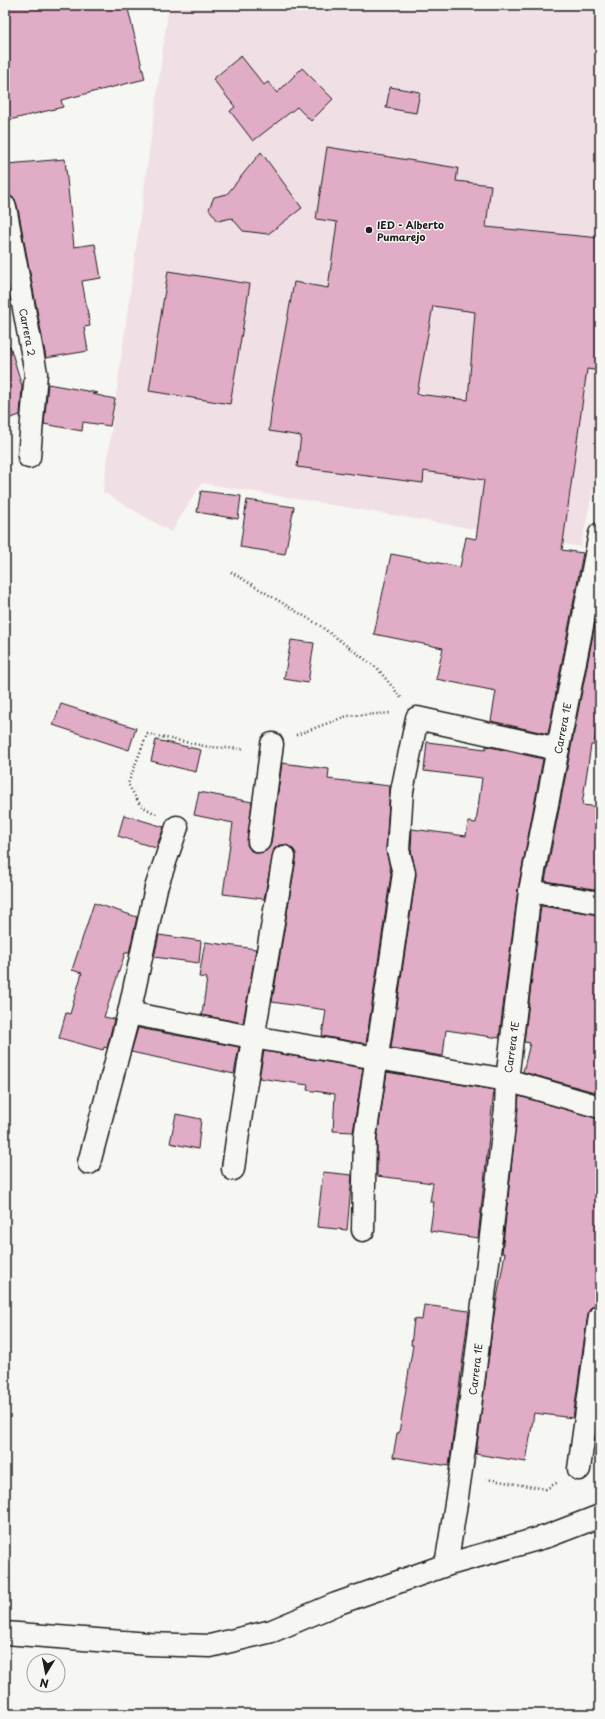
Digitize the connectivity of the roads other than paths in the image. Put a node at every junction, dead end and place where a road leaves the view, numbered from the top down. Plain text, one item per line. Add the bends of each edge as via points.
1 (5, 207) edge
2 (29, 457) dead end
3 (600, 534) edge
4 (272, 744) road end
5 (558, 749) junction
6 (177, 827) road end
7 (259, 841) dead end
8 (284, 857) dead end
9 (530, 891) junction
10 (600, 903) edge
11 (129, 1013) junction
12 (254, 1037) junction
13 (377, 1058) junction
14 (507, 1080) junction
15 (600, 1107) edge
16 (89, 1164) dead end
17 (233, 1169) dead end
18 (363, 1230) dead end
19 (600, 1316) edge
20 (579, 1469) road end
21 (600, 1516) edge
22 (446, 1565) junction
23 (5, 1633) edge

1 - 2 street, Carrera 2 via 36,373
3 - 5 street, Carrera 1E
4 - 7 street
5 - 9 street, Carrera 1E
5 - 13 street via 417,718 402,791 398,850 404,873
6 - 11 street via 156,888
8 - 12 street
9 - 10 street
9 - 14 street, Carrera 1E
11 - 12 street
11 - 16 street
12 - 13 street
12 - 17 street via 242,1098
13 - 14 street
13 - 18 street via 365,1137
14 - 15 street
14 - 22 street, Carrera 1E via 485,1290 461,1476
19 - 20 street
21 - 22 street via 548,1536
22 - 23 street via 336,1604 272,1632 210,1646 141,1644

